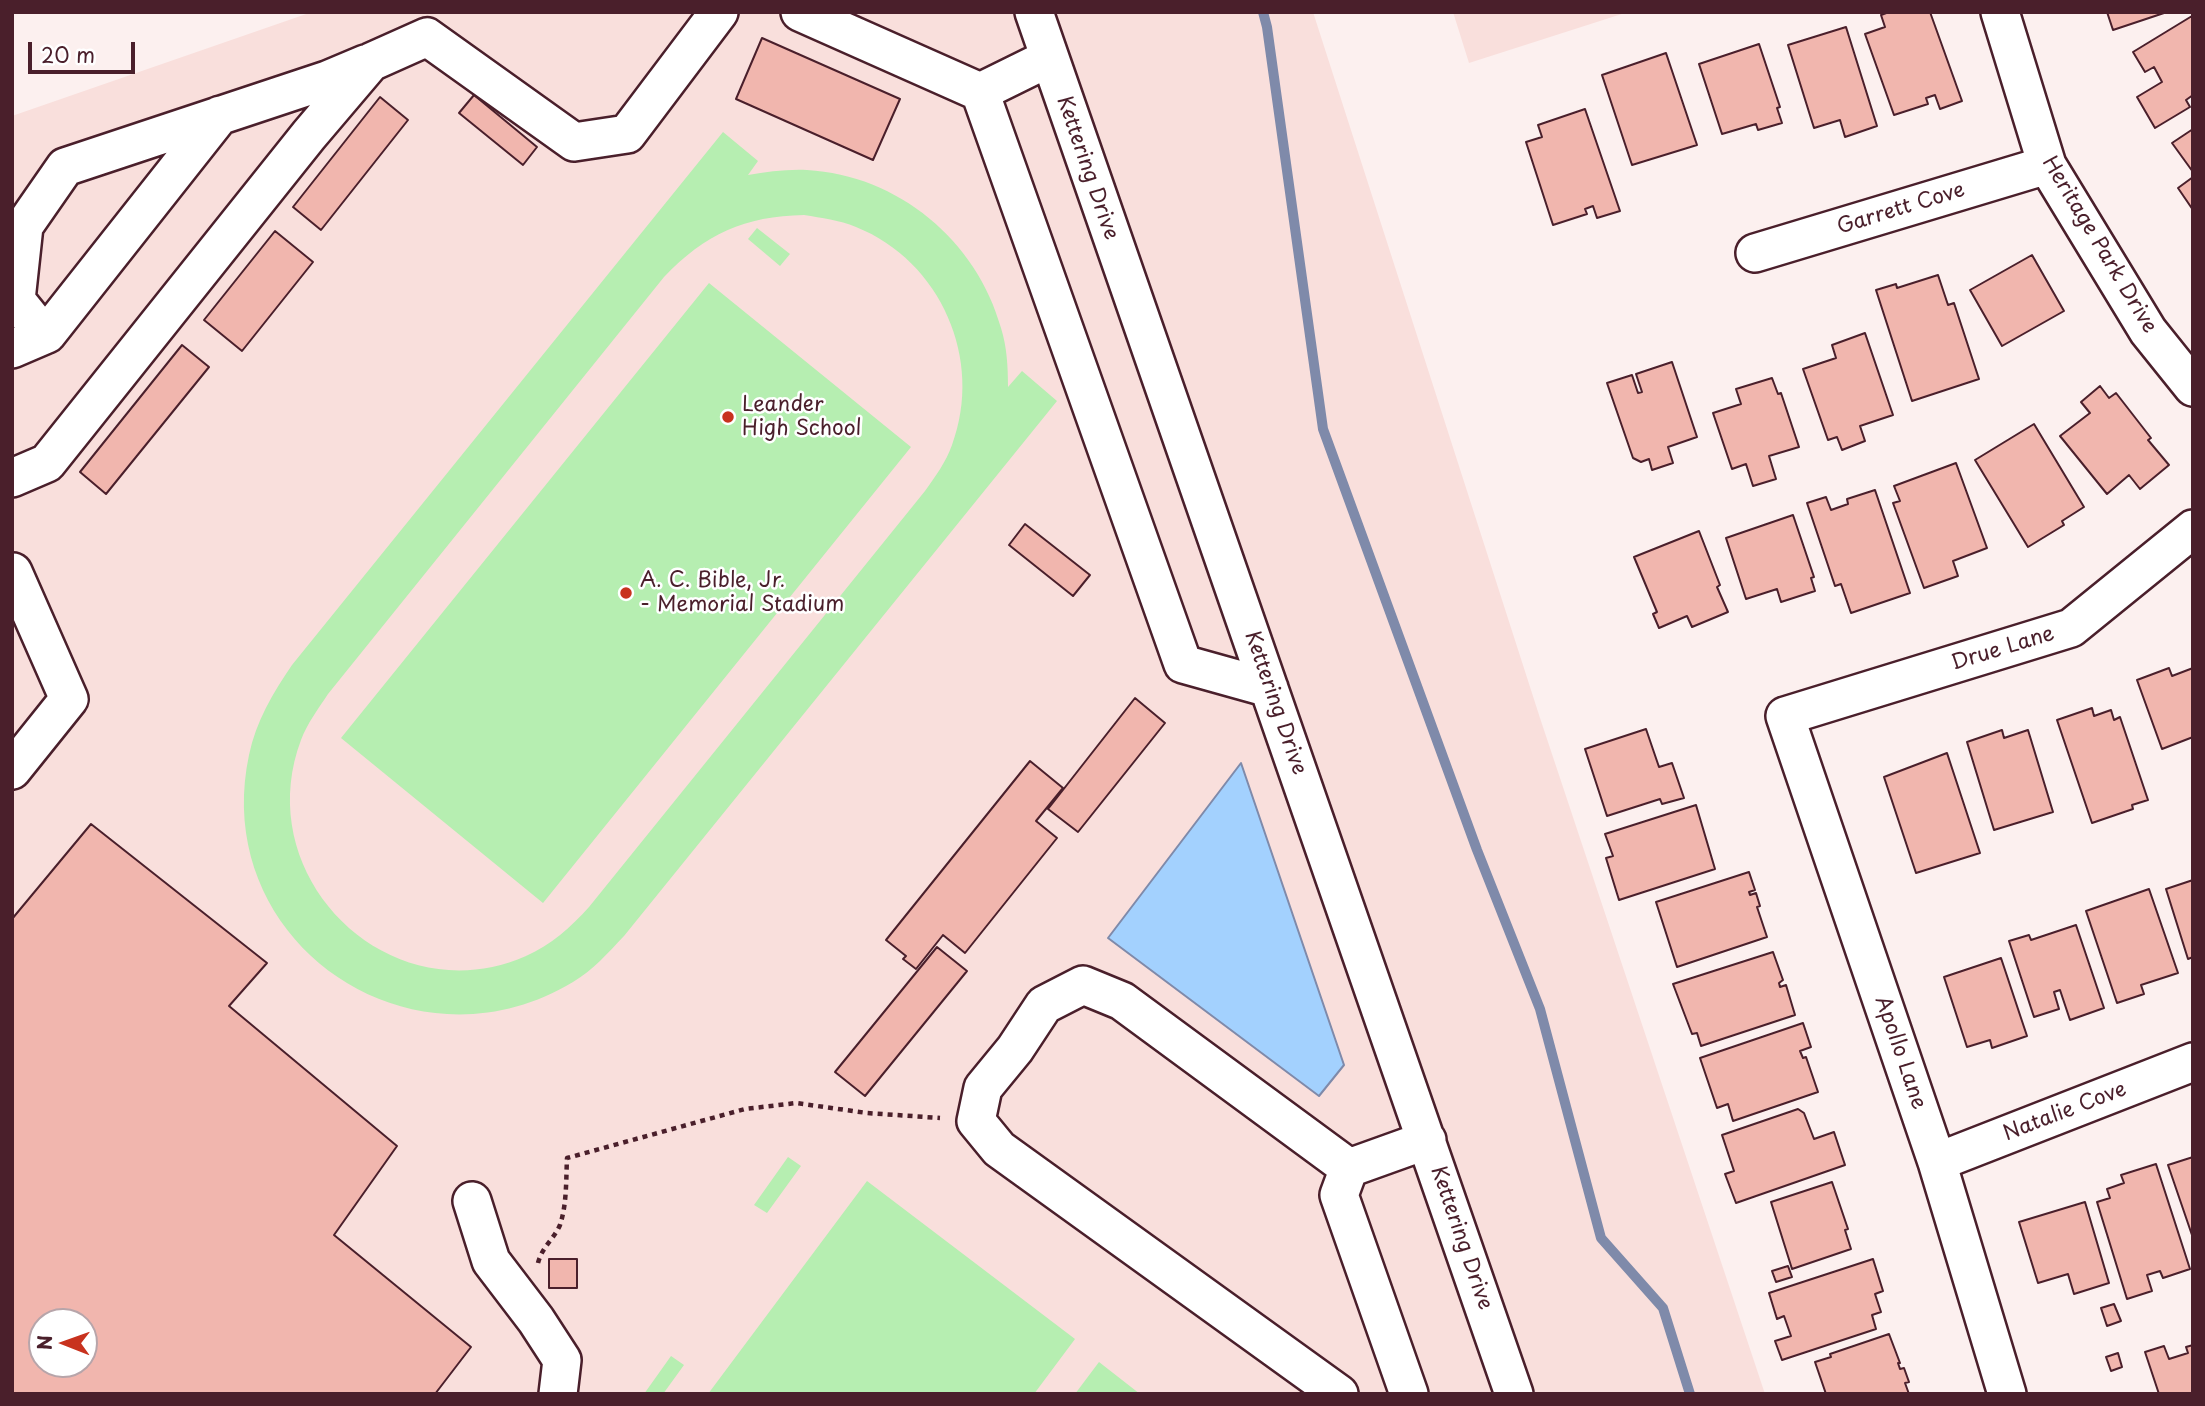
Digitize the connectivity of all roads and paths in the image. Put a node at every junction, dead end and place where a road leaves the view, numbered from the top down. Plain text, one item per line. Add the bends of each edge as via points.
1 (719, 12) edge
2 (800, 12) edge
3 (1034, 12) edge
4 (2000, 12) edge
5 (1049, 58) junction
6 (371, 62) junction
7 (980, 92) junction
8 (220, 116) junction
9 (2047, 165) junction
10 (1755, 253) dead end
11 (47, 334) junction
12 (12, 349) edge
13 (2193, 387) edge
14 (12, 478) edge
15 (2193, 529) edge
16 (12, 572) edge
17 (1269, 688) junction
18 (1785, 716) joint
19 (12, 770) edge
20 (2193, 1062) edge
21 (976, 1121) junction
22 (1427, 1140) junction
23 (1937, 1162) junction
24 (1349, 1168) junction
25 (472, 1201) dead end
26 (536, 1272) dead end
27 (558, 1394) edge
28 (1339, 1394) edge
29 (1409, 1394) edge
30 (1514, 1394) edge
31 (2007, 1394) edge

1 - 6 street via 627,134 574,142 428,37
2 - 7 street
3 - 5 street, Kettering Drive
4 - 9 street, Heritage Park Drive
5 - 7 street
5 - 17 street, Kettering Drive
6 - 8 street
6 - 14 street via 47,463
7 - 17 street via 1183,664
8 - 11 street
8 - 11 street via 65,167 24,226 16,300
9 - 10 street, Garrett Cove
9 - 13 street, Heritage Park Drive via 2148,331
11 - 12 street
15 - 18 street, Drue Lane via 2071,628
16 - 19 street via 69,699
17 - 22 street, Kettering Drive
18 - 23 street, Apollo Lane
20 - 23 street, Natalie Cove
21 - 24 street via 982,1088 1044,1005 1083,985 1122,1002
21 - 26 path via 796,1103 745,1109 567,1158 559,1225 541,1252
21 - 28 street via 999,1149
22 - 24 street
22 - 30 street, Kettering Drive
23 - 31 street, Apollo Lane
24 - 29 street via 1339,1195
25 - 27 street via 491,1261 562,1360

